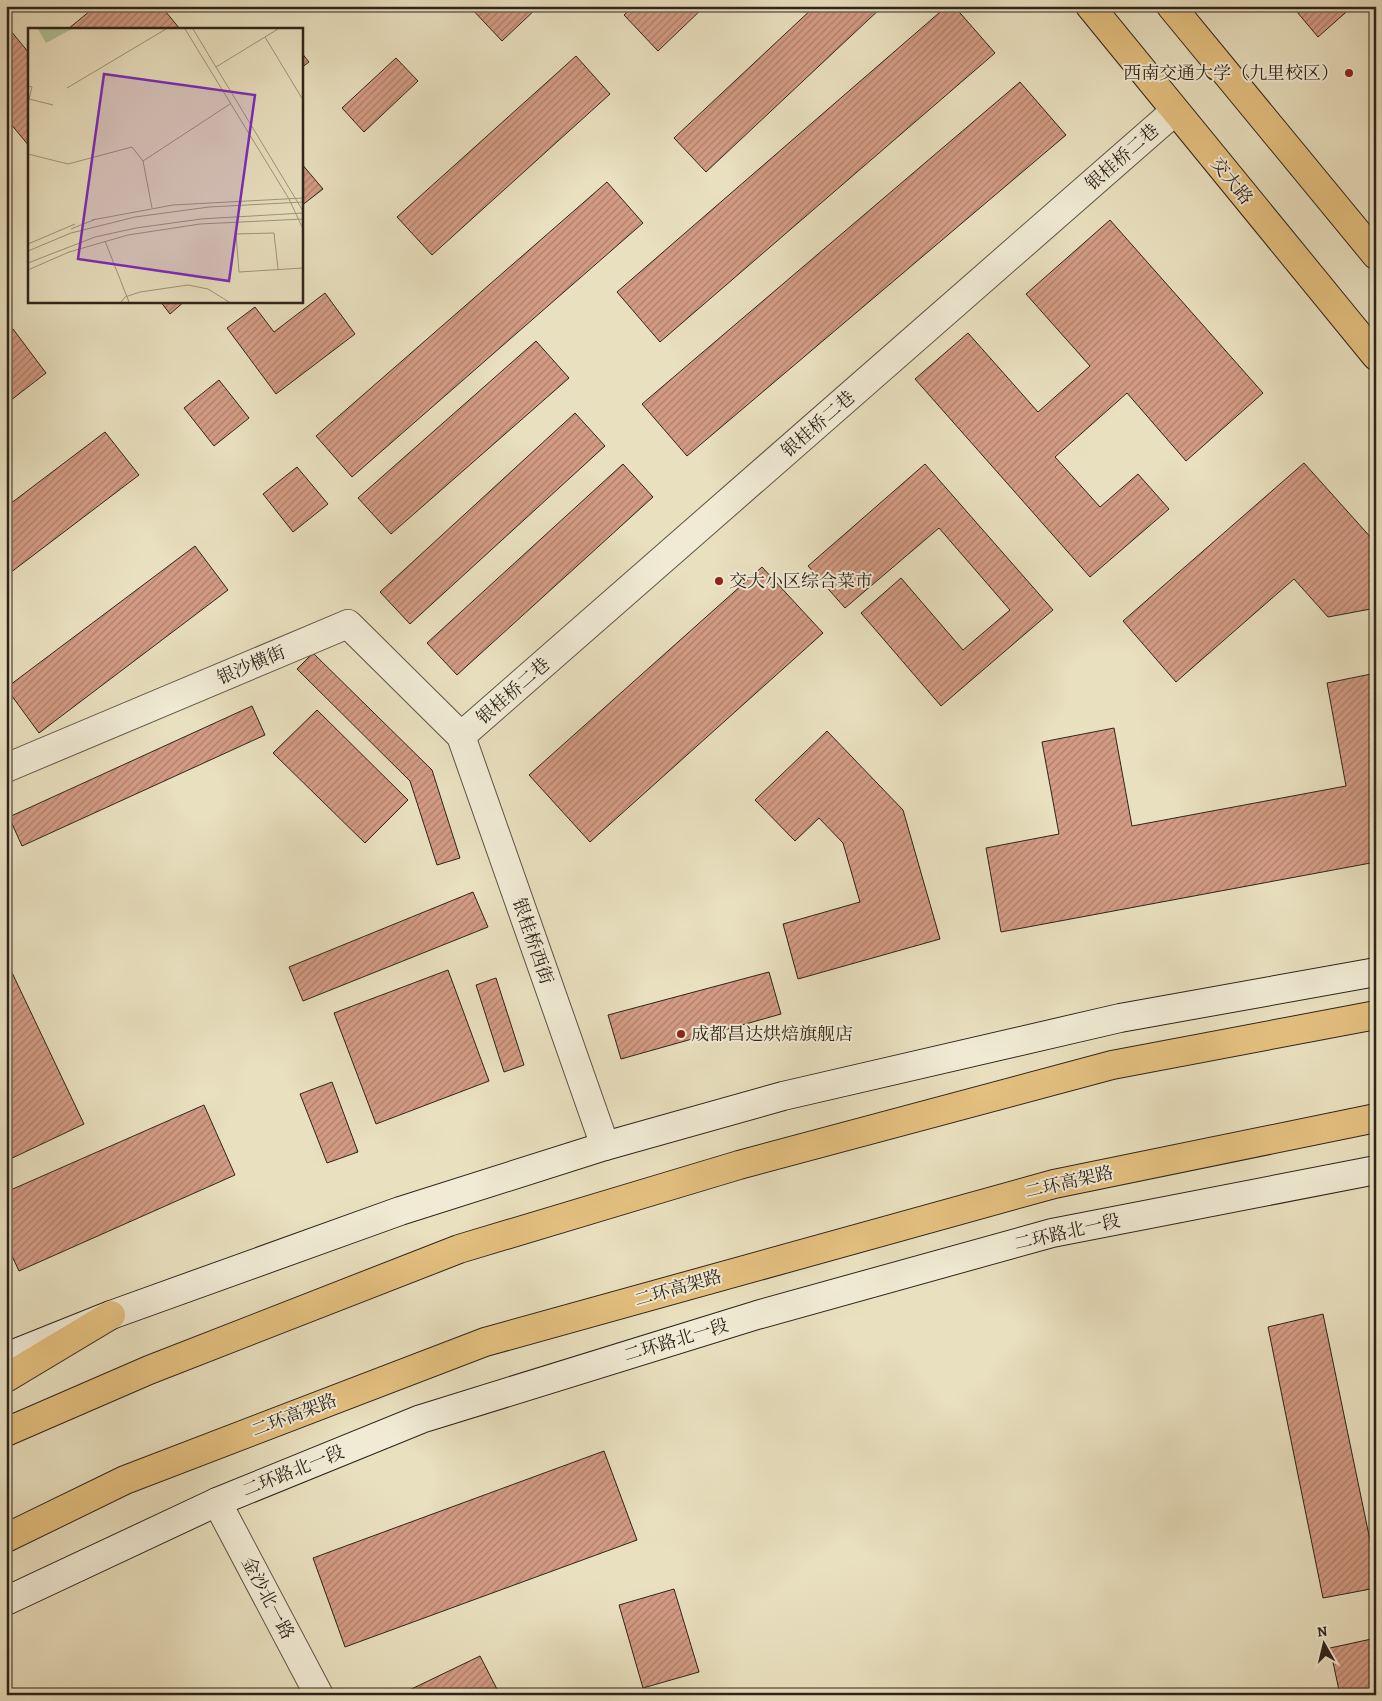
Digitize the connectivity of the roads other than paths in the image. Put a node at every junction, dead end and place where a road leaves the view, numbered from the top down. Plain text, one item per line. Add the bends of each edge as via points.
1 (1090, 6) edge
2 (1171, 6) edge
3 (1175, 112) junction
4 (1376, 255) edge
5 (1376, 356) edge
6 (461, 736) junction
7 (6, 768) edge
8 (1376, 972) edge
9 (1376, 1015) edge
10 (1376, 1118) edge
11 (605, 1146) junction
12 (1376, 1170) edge
13 (111, 1315) junction
14 (6, 1357) edge
15 (6, 1378) edge
16 (6, 1432) edge
17 (217, 1502) junction
18 (6, 1538) edge
19 (6, 1601) edge
20 (319, 1695) edge

1 - 3 main road, 交大路
2 - 4 main road
3 - 5 main road, 交大路
3 - 6 main road, 银桂桥二巷
6 - 7 main road, 银沙横街 via 348,624
6 - 11 main road, 银桂桥西街
8 - 11 main road via 1120,1018 783,1096
9 - 16 main road, bridge via 1112,1065 739,1165 469,1246 149,1370
10 - 18 main road, 二环高架路 via 1054,1184 485,1342 125,1480
11 - 13 main road via 400,1210
12 - 17 main road, 二环路北一段 via 1052,1233 767,1312 421,1419
13 - 14 main road
13 - 15 main road
17 - 19 main road, 二环路北一段
17 - 20 main road, 金沙北一路

